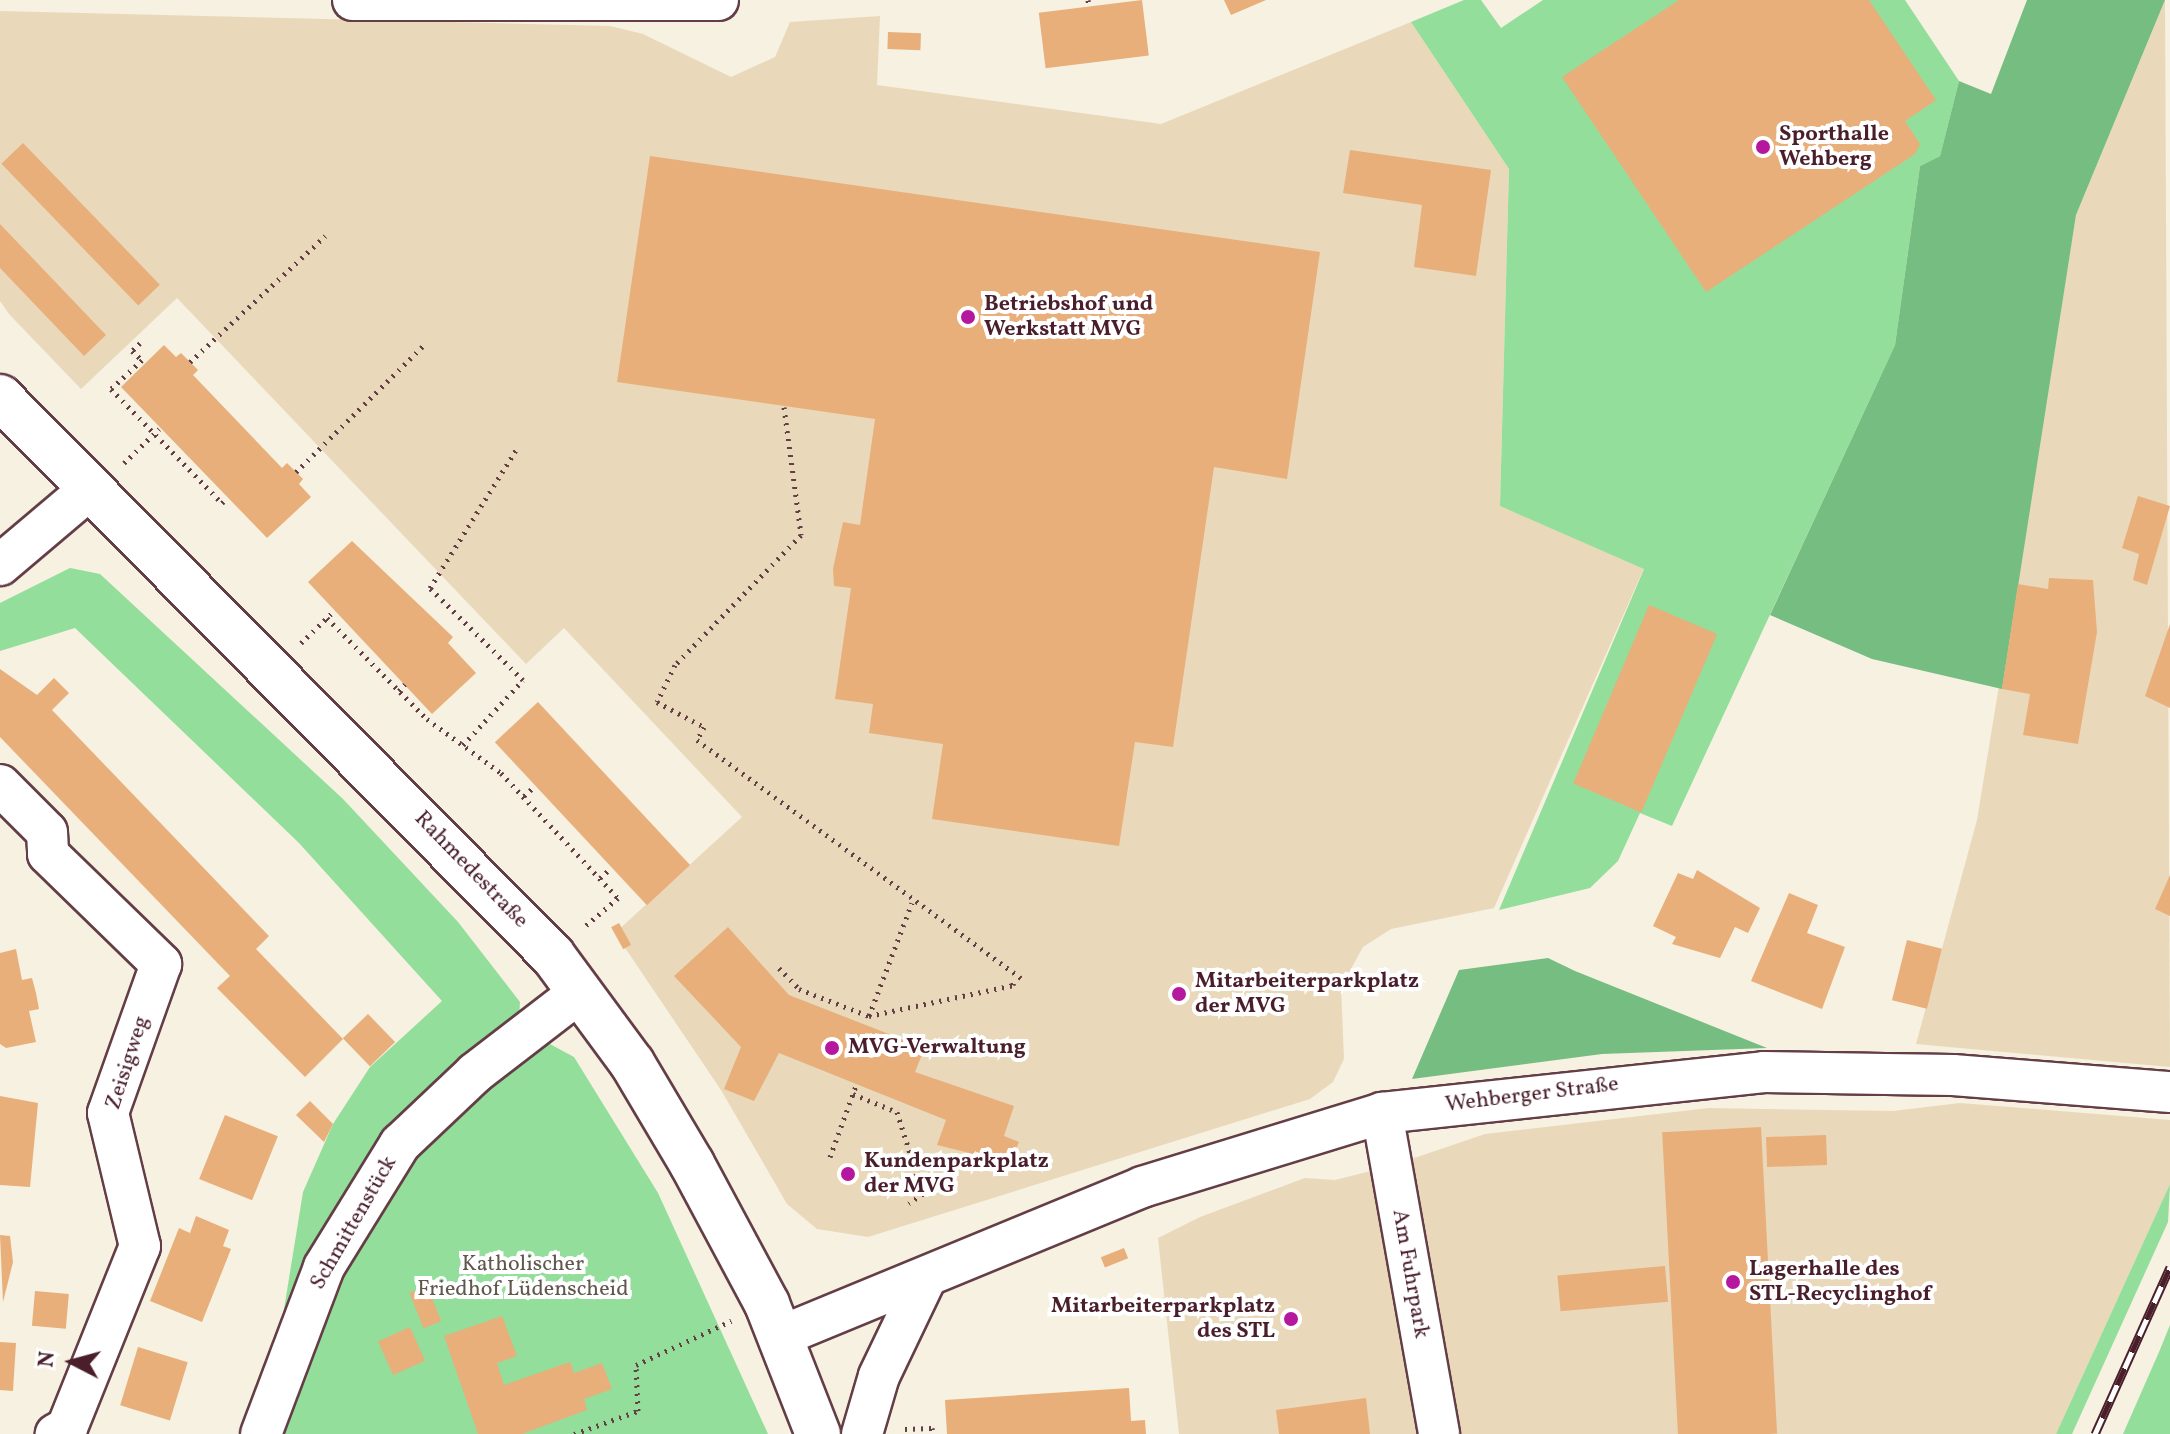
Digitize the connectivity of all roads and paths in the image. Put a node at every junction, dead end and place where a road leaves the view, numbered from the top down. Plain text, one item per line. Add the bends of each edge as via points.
1 (353, 0) edge
2 (718, 0) edge
3 (325, 236) dead end
4 (140, 343) dead end
5 (424, 345) dead end
6 (190, 362) dead end
7 (0, 397) edge
8 (784, 407) dead end
9 (157, 431) junction
10 (138, 448) dead end
11 (517, 448) dead end
12 (296, 472) dead end
13 (91, 488) junction
14 (226, 499) dead end
15 (0, 565) edge
16 (335, 610) dead end
17 (327, 618) junction
18 (317, 627) dead end
19 (405, 684) dead end
20 (399, 691) junction
21 (463, 745) junction
22 (0, 785) edge
23 (535, 786) dead end
24 (524, 796) junction
25 (611, 868) dead end
26 (600, 878) junction
27 (912, 903) junction
28 (602, 911) dead end
29 (779, 968) dead end
30 (580, 992) junction
31 (869, 1016) junction
32 (857, 1083) dead end
33 (2170, 1092) edge
34 (853, 1094) junction
35 (1382, 1113) junction
36 (830, 1157) dead end
37 (909, 1203) dead end
38 (924, 1282) junction
39 (723, 1325) dead end
40 (781, 1336) junction
41 (901, 1429) dead end
42 (56, 1434) edge
43 (261, 1434) edge
44 (574, 1434) edge
45 (818, 1434) edge
46 (862, 1434) edge
47 (933, 1434) edge
48 (1439, 1434) edge

1 - 2 street
3 - 6 path
4 - 9 path via 132,351 142,360 111,389
5 - 12 path
7 - 13 main road, Rahmedestraße
8 - 27 path via 801,535 675,665 657,702 704,727 697,740
9 - 10 path
9 - 14 path via 222,503
11 - 21 path via 430,588 523,680
13 - 15 street
13 - 30 main road, Rahmedestraße via 449,845
16 - 17 path
17 - 18 path
17 - 20 path
19 - 20 path
20 - 21 path
21 - 24 path
22 - 42 street, Zeisigweg via 47,832 48,854 161,964 108,1113 140,1246 67,1428
23 - 24 path
24 - 26 path
25 - 26 path
26 - 28 path via 618,898
27 - 31 path
27 - 31 path via 1018,978 1013,985
29 - 31 path via 799,989
30 - 40 main road, Rahmedestraße via 692,1164
30 - 43 street, Schmittenstück via 475,1073 400,1144 324,1267
32 - 34 path
33 - 35 street, Wehberger Straße via 1953,1075 1764,1072
34 - 36 path
34 - 37 path via 897,1112 923,1194
35 - 38 street, Wehberger Straße via 1142,1187
35 - 48 street, Am Fuhrpark
38 - 40 street, Wehberger Straße
38 - 46 street via 879,1376
39 - 44 path via 636,1365 638,1411
40 - 45 main road, Rahmedestraße
41 - 47 path via 932,1428

